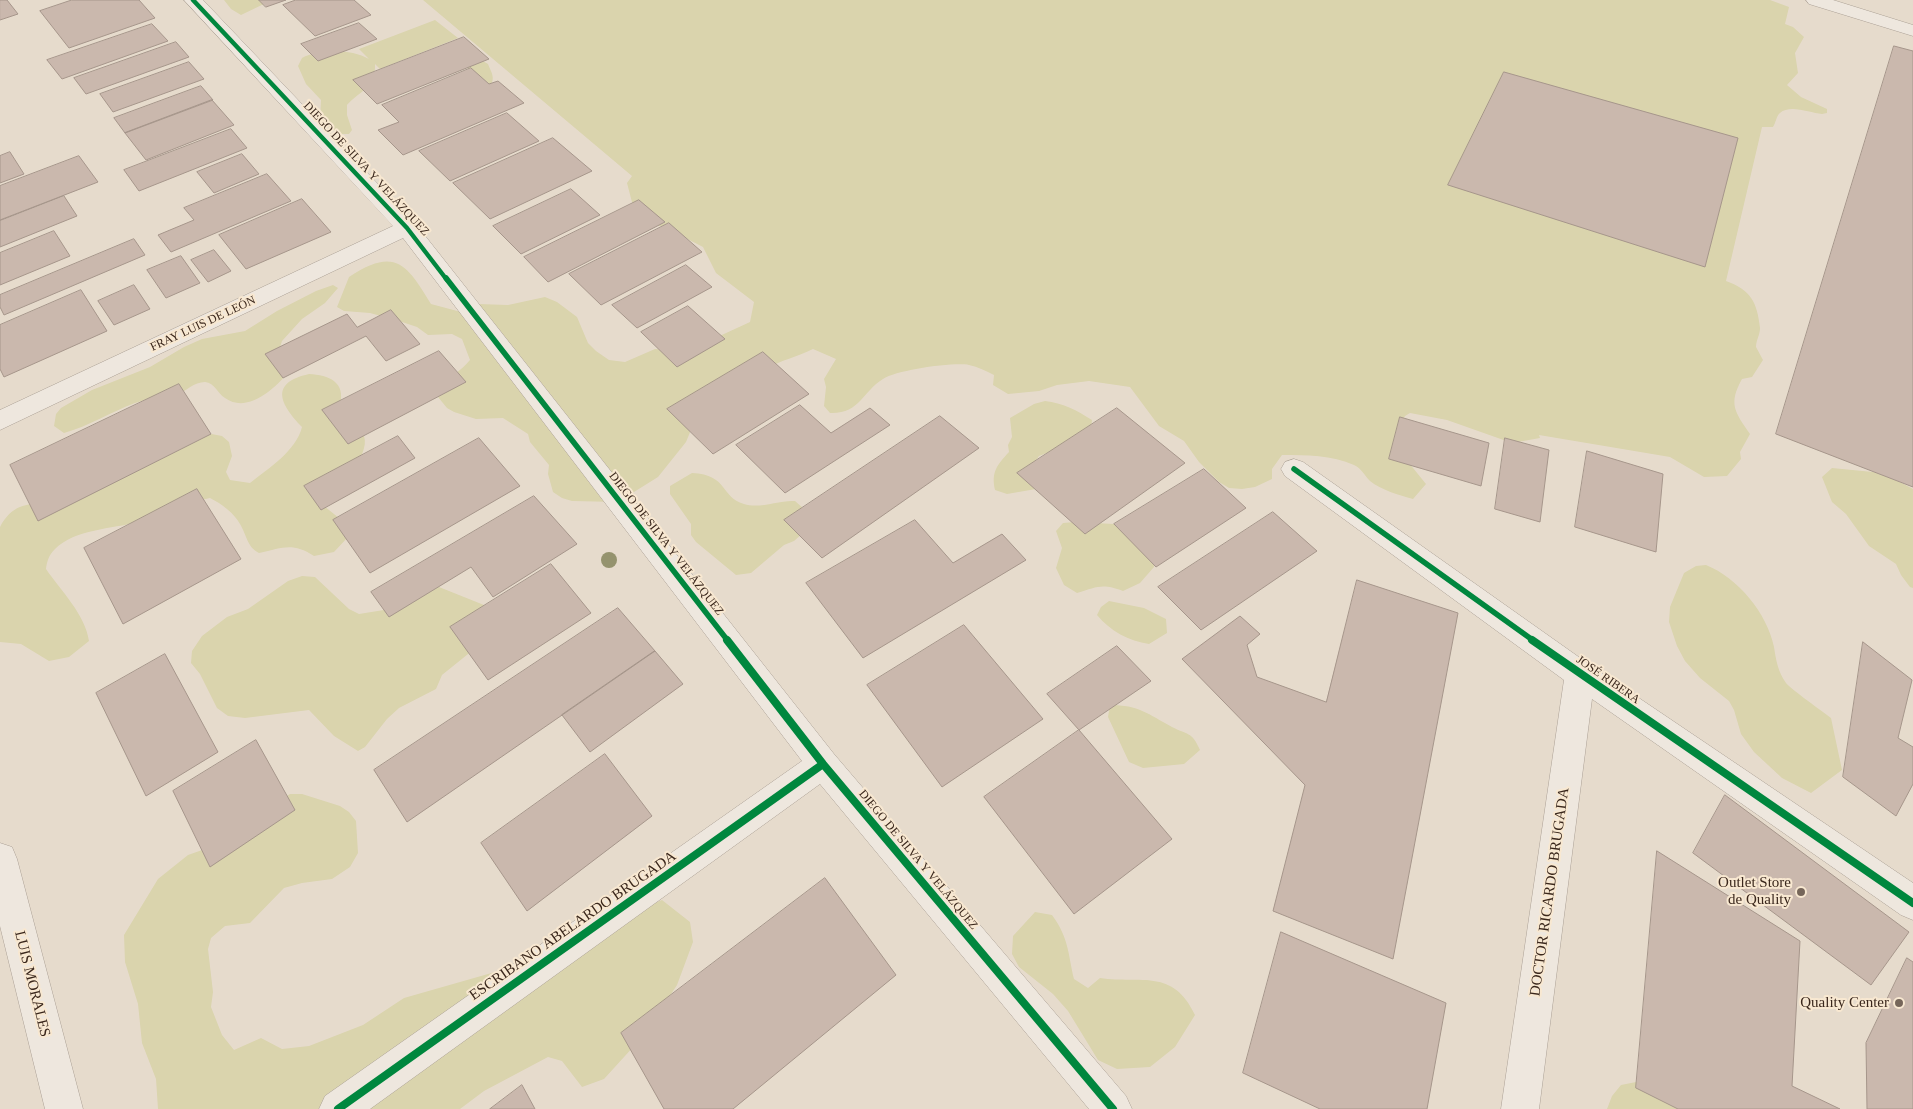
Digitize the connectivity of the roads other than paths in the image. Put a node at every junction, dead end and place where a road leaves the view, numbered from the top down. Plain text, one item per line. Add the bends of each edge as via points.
1 (193, 0) edge
2 (1815, 0) edge
3 (1913, 30) edge
4 (407, 228) junction
5 (0, 421) edge
6 (1294, 469) dead end
7 (1580, 674) junction
8 (823, 764) junction
9 (0, 859) edge
10 (1913, 903) edge
11 (64, 1109) edge
12 (338, 1109) edge
13 (1113, 1109) edge
14 (1520, 1109) edge

1 - 4 street, DIEGO DE SILVA Y VELÁZQUEZ
2 - 3 street
4 - 5 street, FRAY LUIS DE LEÓN
4 - 8 street, DIEGO DE SILVA Y VELÁZQUEZ
6 - 7 street, JOSÉ RIBERA
7 - 10 street, JOSÉ RIBERA
7 - 14 street, DOCTOR RICARDO BRUGADA
8 - 12 street, ESCRIBANO ABELARDO BRUGADA
8 - 13 street, DIEGO DE SILVA Y VELÁZQUEZ
9 - 11 street, LUIS MORALES

